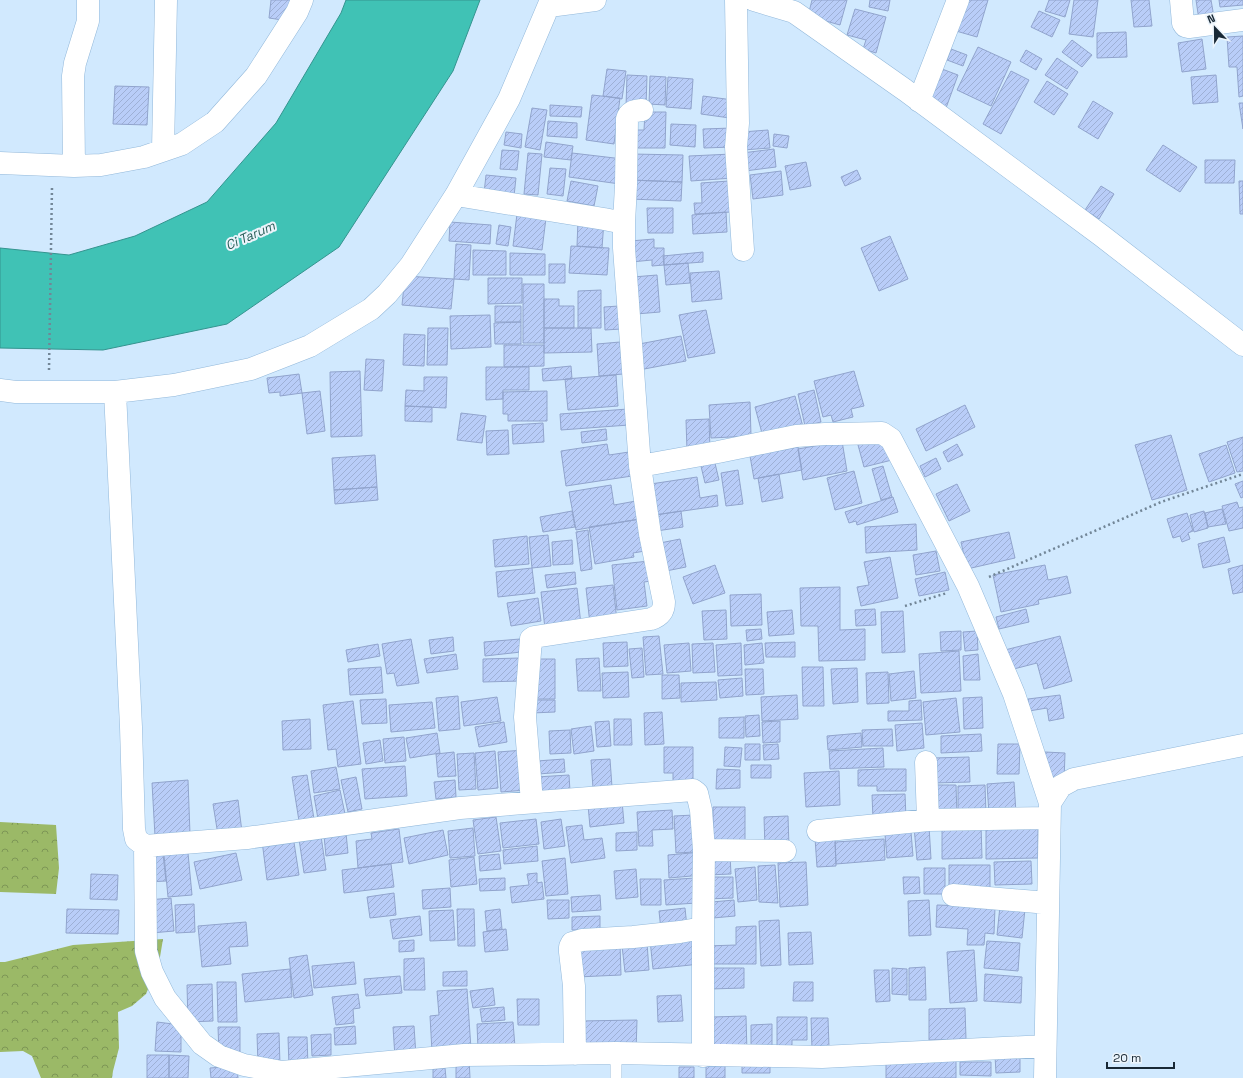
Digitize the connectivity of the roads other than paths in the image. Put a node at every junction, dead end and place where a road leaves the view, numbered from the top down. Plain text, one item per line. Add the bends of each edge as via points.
1 (88, 0) edge
2 (166, 0) edge
3 (302, 0) edge
4 (595, 0) edge
5 (736, 0) edge
6 (754, 0) edge
7 (958, 0) edge
8 (1181, 0) edge
9 (550, 3) edge
10 (794, 6) edge
11 (1243, 20) edge
12 (919, 101) junction
13 (642, 110) dead end
14 (163, 150) junction
15 (0, 163) edge
16 (74, 166) junction
17 (456, 195) junction
18 (624, 223) junction
19 (743, 250) dead end
20 (1243, 345) edge
21 (0, 390) edge
22 (115, 392) junction
23 (640, 466) junction
24 (1243, 745) edge
25 (926, 762) dead end
26 (532, 802) junction
27 (1050, 810) junction
28 (928, 820) junction
29 (818, 831) dead end
30 (145, 846) junction
31 (704, 850) junction
32 (785, 851) dead end
33 (953, 895) dead end
34 (1048, 903) junction
35 (703, 928) junction
36 (1045, 1046) junction
37 (574, 1054) junction
38 (616, 1054) junction
39 (703, 1056) junction
40 (616, 1078) edge
41 (1045, 1078) edge

1 - 16 street via 88,21 73,76
2 - 14 street
3 - 14 street via 298,12 256,76 215,122 182,144
4 - 9 street
5 - 19 street via 736,147
6 - 10 street
7 - 12 street
8 - 11 street via 1185,26
9 - 17 street via 509,99
10 - 12 street
12 - 20 street via 1102,236
13 - 18 street via 632,112 627,119
14 - 16 street via 144,157 101,165
15 - 16 street
17 - 18 street
17 - 22 street via 411,265 387,294 370,309 310,346 251,369 174,385
18 - 23 street
21 - 22 street
22 - 30 street via 134,829 136,839
23 - 26 street via 664,602 663,610 656,618 531,639 525,717
23 - 27 street via 796,436 882,434 891,439 968,586 1014,694
24 - 27 street via 1074,779 1061,786
25 - 28 street
26 - 30 street via 460,808 247,838
26 - 31 street via 693,790 697,793 701,810
27 - 28 street
27 - 34 street
28 - 29 street
30 - 37 street via 146,951 152,972 165,998 189,1029 202,1044 219,1056 244,1065 282,1072 464,1055
31 - 32 street
31 - 35 street
33 - 34 street
34 - 36 street
35 - 37 street via 572,943 570,952 574,986
35 - 39 street
36 - 39 street via 822,1057
36 - 41 street
37 - 38 street
38 - 39 street
38 - 40 lane

